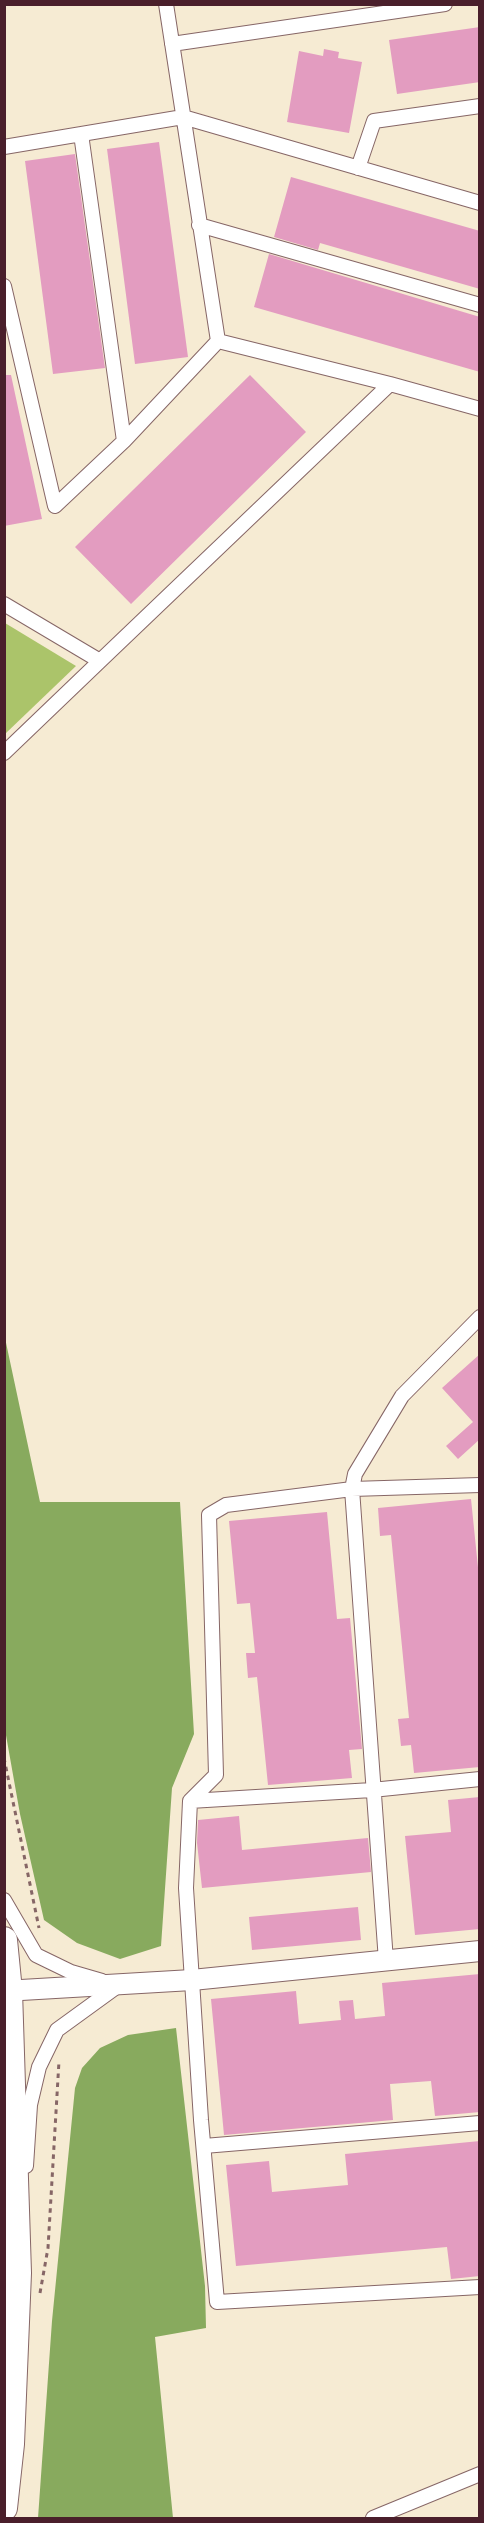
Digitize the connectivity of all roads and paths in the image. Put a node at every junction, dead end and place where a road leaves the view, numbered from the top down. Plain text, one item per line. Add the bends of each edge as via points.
1 (166, 4) edge
2 (445, 4) edge
3 (172, 44) junction
4 (480, 106) edge
5 (183, 117) junction
6 (81, 134) junction
7 (4, 147) edge
8 (358, 168) junction
9 (480, 203) edge
10 (199, 225) junction
11 (4, 286) edge
12 (480, 305) edge
13 (218, 341) junction
14 (390, 384) junction
15 (480, 410) edge
16 (124, 441) junction
17 (4, 604) edge
18 (100, 661) junction
19 (4, 753) edge
20 (480, 1317) edge
21 (480, 1485) edge
22 (352, 1489) junction
23 (480, 1779) edge
24 (372, 1790) junction
25 (190, 1801) junction
26 (4, 1900) edge
27 (4, 1940) edge
28 (480, 1951) edge
29 (386, 1961) junction
30 (192, 1980) junction
31 (119, 1986) junction
32 (7, 1991) edge
33 (480, 2123) edge
34 (204, 2146) junction
35 (18, 2273) junction
36 (480, 2287) edge
37 (480, 2474) edge
38 (4, 2508) edge
39 (373, 2518) edge

1 - 3 street
2 - 3 street
3 - 5 street
4 - 8 street via 374,121
5 - 6 street
5 - 8 street
5 - 10 street
6 - 7 street
6 - 16 street
8 - 9 street
10 - 12 street
10 - 13 street
11 - 16 street via 55,506
13 - 14 street
13 - 16 street
14 - 15 street
14 - 18 street
17 - 18 street
18 - 19 street
20 - 22 street via 402,1396 355,1474
21 - 22 street
22 - 24 street
22 - 25 street via 226,1504 209,1515 216,1775
23 - 24 street
24 - 25 street
24 - 29 street
25 - 30 street via 186,1888
26 - 31 street via 36,1954 71,1972
27 - 32 highway
28 - 29 street
29 - 30 street
30 - 31 street
30 - 34 street
31 - 32 street
31 - 35 street via 57,2030 39,2067 30,2105
32 - 35 highway
33 - 34 street
34 - 36 street via 217,2302
35 - 38 highway via 11,2444
37 - 39 street

